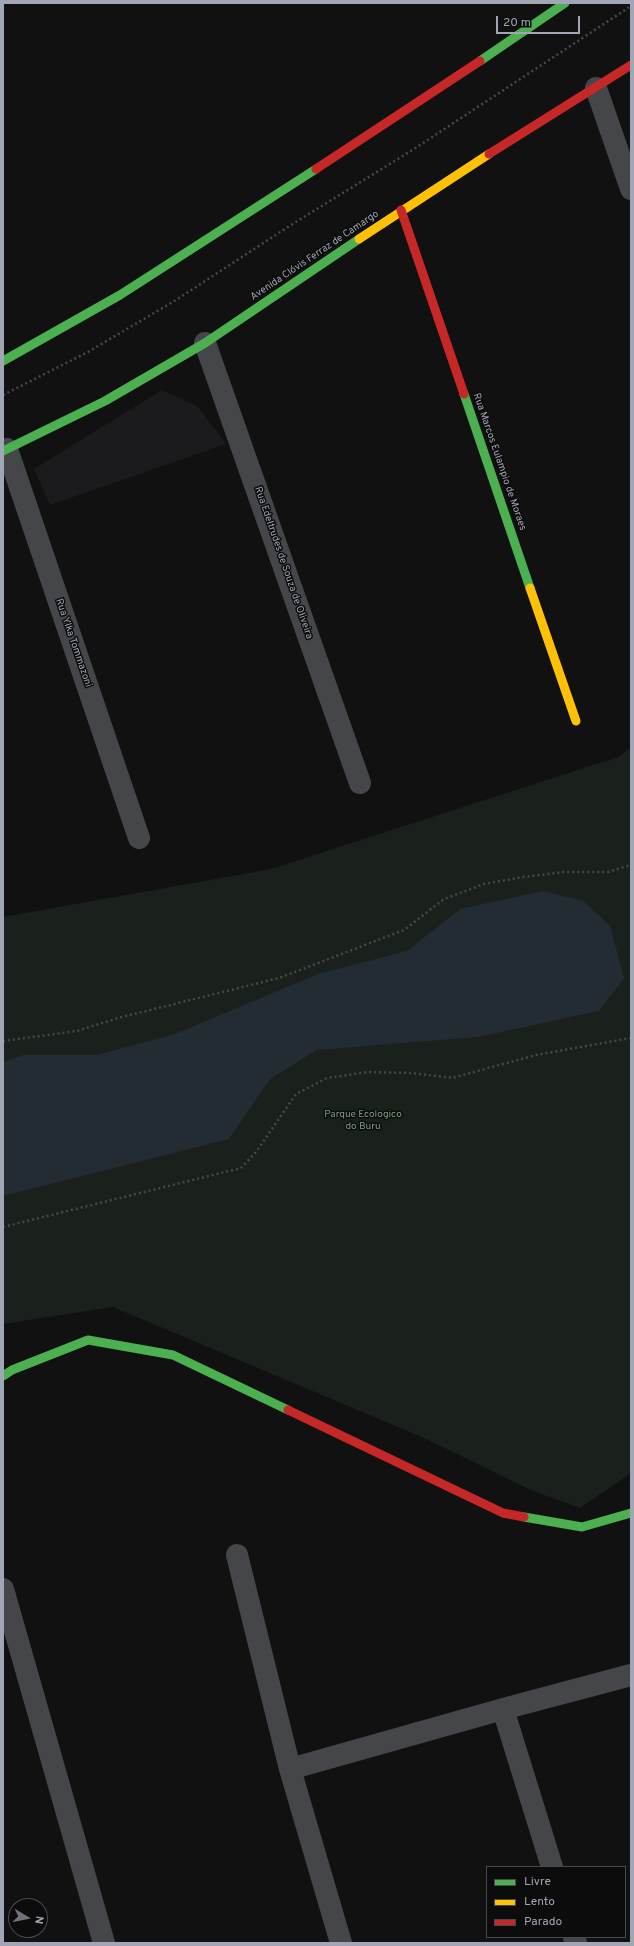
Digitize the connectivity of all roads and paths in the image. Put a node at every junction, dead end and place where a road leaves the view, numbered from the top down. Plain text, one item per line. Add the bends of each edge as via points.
1 (565, 3) edge
2 (631, 6) edge
3 (631, 65) edge
4 (596, 88) junction
5 (631, 189) edge
6 (402, 210) junction
7 (205, 343) junction
8 (3, 361) edge
9 (3, 396) edge
10 (5, 450) edge
11 (576, 720) dead end
12 (360, 783) dead end
13 (139, 838) dead end
14 (631, 866) edge
15 (631, 1038) edge
16 (3, 1041) edge
17 (3, 1227) edge
18 (3, 1376) edge
19 (631, 1513) edge
20 (237, 1555) dead end
21 (3, 1589) edge
22 (631, 1676) edge
23 (503, 1709) junction
24 (290, 1769) junction
25 (552, 1866) edge
26 (104, 1943) edge
27 (341, 1943) edge

1 - 8 main road via 333,159 133,286
2 - 9 path via 414,149 176,300 88,352
3 - 4 main road, Avenida Clóvis Ferraz de Camargo
4 - 5 street
4 - 6 main road, Avenida Clóvis Ferraz de Camargo
6 - 7 main road, Avenida Clóvis Ferraz de Camargo
6 - 11 main road, Rua Marcos Eulampio de Moraes
7 - 10 main road, Avenida Clóvis Ferraz de Camargo via 105,401
7 - 12 street, Rua Edeltrudes de Souza de Oliveira
10 - 13 street, Rua Ylka Tommazoni
14 - 16 path via 608,872 564,872 484,884 444,899 404,930 279,978 77,1030
15 - 17 path via 536,1055 452,1078 412,1073 368,1072 327,1078 296,1094 256,1152 241,1168
18 - 19 main road via 12,1370 88,1340 173,1356 504,1513 582,1527
20 - 24 street
21 - 26 street
22 - 23 street
23 - 24 street
23 - 25 street
24 - 27 street

